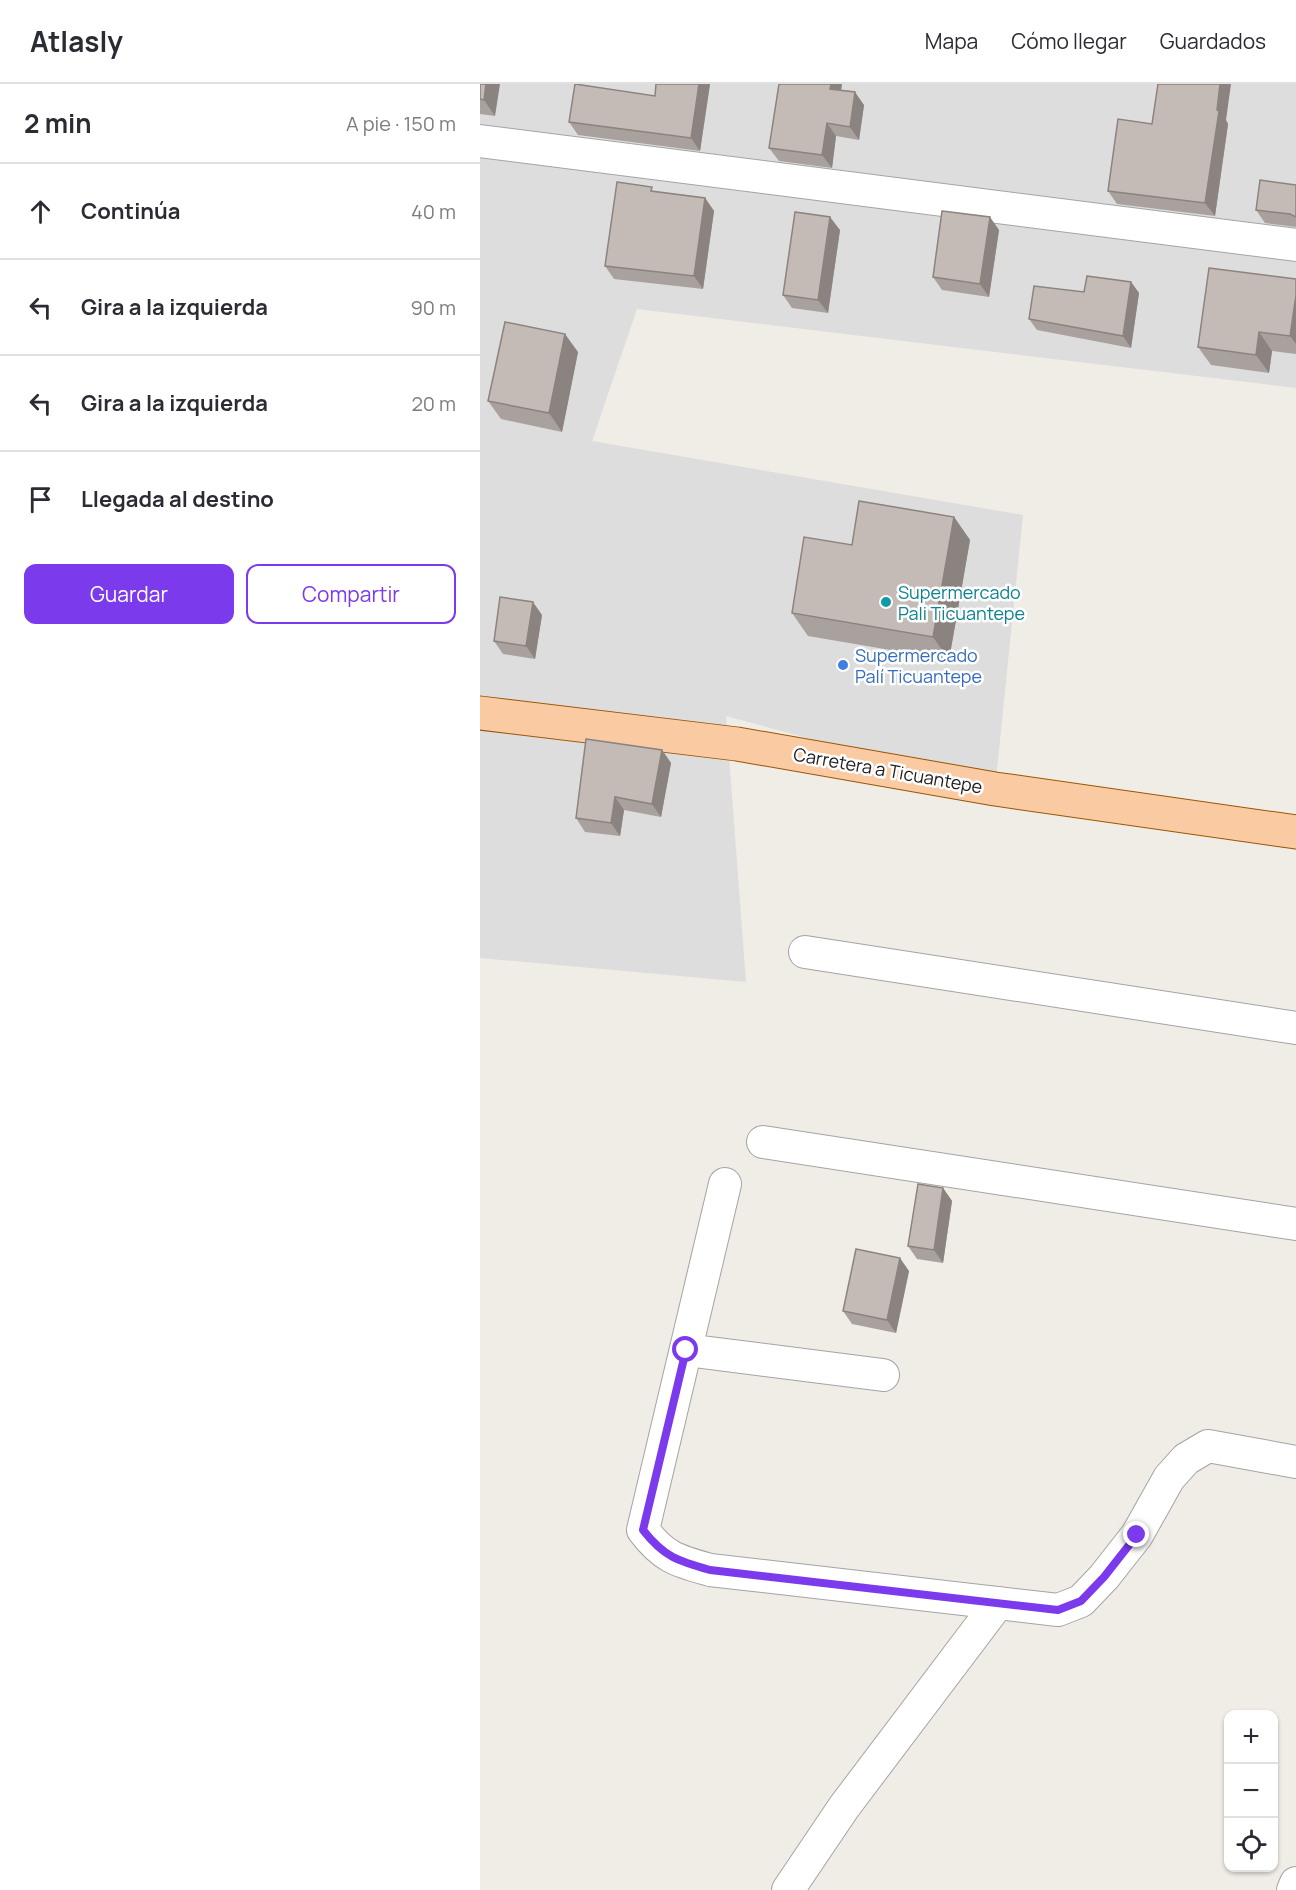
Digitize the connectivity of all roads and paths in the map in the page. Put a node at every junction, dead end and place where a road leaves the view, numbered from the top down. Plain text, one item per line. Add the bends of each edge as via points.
1 (480, 141) edge
2 (1296, 245) edge
3 (480, 713) edge
4 (1296, 832) edge
5 (805, 952) dead end
6 (1296, 1028) edge
7 (763, 1142) dead end
8 (725, 1184) dead end
9 (1296, 1224) edge
10 (686, 1350) junction
11 (883, 1375) dead end
12 (1296, 1462) edge
13 (998, 1603) junction
14 (1296, 1883) edge
15 (788, 1890) edge
16 (1293, 1890) edge

1 - 2 street
3 - 4 main road, Carretera a Ticuantepe via 737,744 995,789
5 - 6 street
7 - 9 street
8 - 10 street
10 - 11 street
10 - 13 street via 643,1530 656,1547 674,1560 710,1570
12 - 13 street via 1208,1446 1186,1459 1169,1478 1137,1535 1081,1601 1058,1610
13 - 15 street via 844,1807
14 - 16 street

